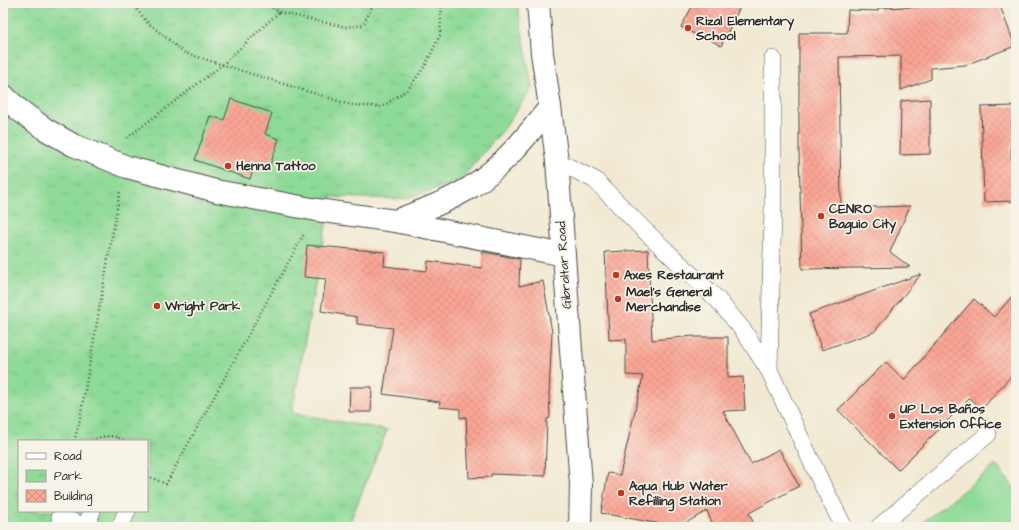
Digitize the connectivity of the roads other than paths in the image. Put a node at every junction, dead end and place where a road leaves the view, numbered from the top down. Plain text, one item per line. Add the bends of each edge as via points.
1 (538, 3) edge
2 (773, 59) dead end
3 (3, 95) edge
4 (550, 107) junction
5 (557, 161) junction
6 (395, 221) junction
7 (564, 255) junction
8 (769, 370) junction
9 (988, 434) dead end
10 (92, 512) edge
11 (127, 512) edge
12 (59, 518) edge
13 (86, 527) edge
14 (120, 527) edge
15 (580, 527) edge
16 (844, 527) edge
17 (879, 527) edge

1 - 4 street, Gibraltar Road
2 - 8 lane
3 - 6 street via 45,129 73,145 127,168 216,191 316,210
4 - 5 street, Gibraltar Road
4 - 6 street via 524,140 498,166 470,187 434,206
5 - 7 street, Gibraltar Road
5 - 8 lane via 596,180 646,232 717,299 743,330
6 - 7 street
7 - 15 street, Gibraltar Road via 581,485
8 - 16 lane
9 - 17 lane
10 - 13 lane
11 - 14 lane
12 - 13 lane

